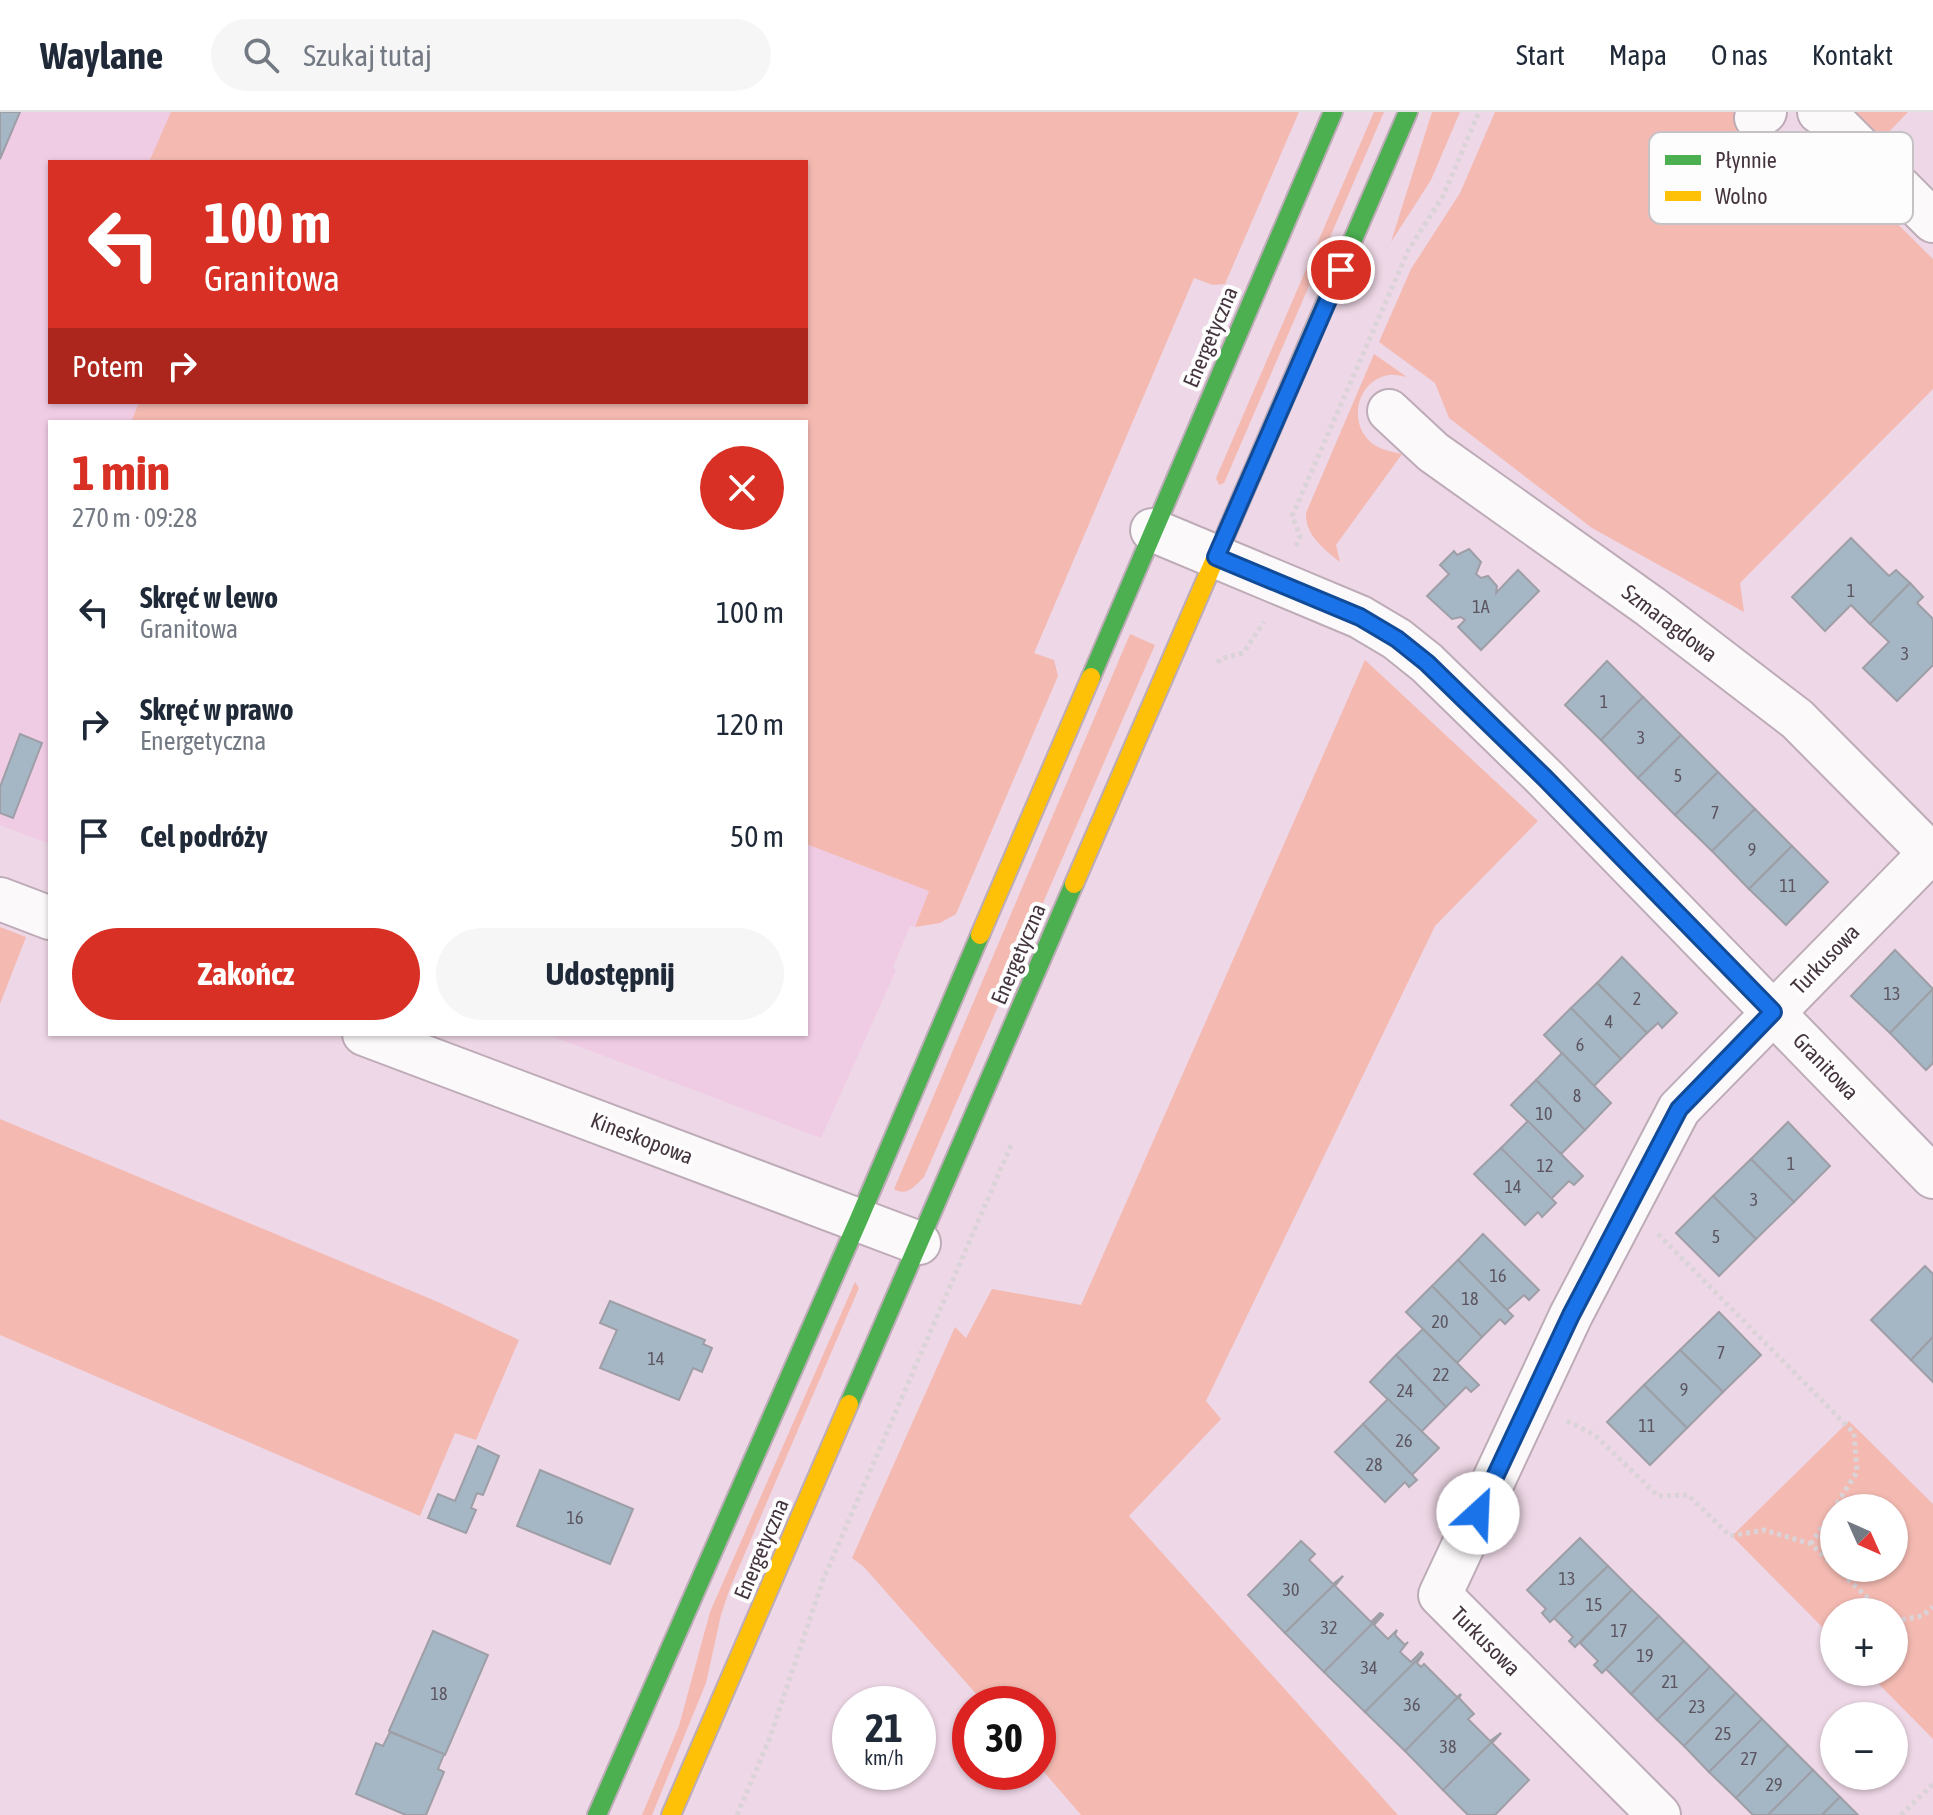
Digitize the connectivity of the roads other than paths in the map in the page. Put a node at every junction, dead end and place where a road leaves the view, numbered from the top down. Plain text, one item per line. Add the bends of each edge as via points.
1 (1333, 112) edge
2 (1408, 112) edge
3 (1819, 112) edge
4 (1844, 132) edge
5 (1913, 201) edge
6 (1933, 221) edge
7 (1389, 411) dead end
8 (1152, 530) junction
9 (1216, 557) junction
10 (1931, 854) edge
11 (0, 899) edge
12 (48, 917) edge
13 (1773, 1012) junction
14 (369, 1036) edge
15 (1933, 1177) edge
16 (859, 1219) junction
17 (919, 1243) junction
18 (597, 1815) edge
19 (671, 1815) edge
20 (1659, 1815) edge

1 - 8 street, Energetyczna
2 - 9 street, Energetyczna
3 - 4 street
5 - 6 street
7 - 10 street, Szmaragdowa via 1433,452 1797,719
8 - 9 street, Granitowa
8 - 16 street, Energetyczna
9 - 13 street, Granitowa via 1360,617 1427,663
9 - 17 street, Energetyczna
10 - 13 street, Turkusowa
11 - 12 street
13 - 15 street, Granitowa
13 - 20 street, Turkusowa via 1679,1109 1571,1315 1440,1595
14 - 16 street, Kineskopowa
16 - 17 street, Kineskopowa
16 - 18 street, Energetyczna
17 - 19 street, Energetyczna

